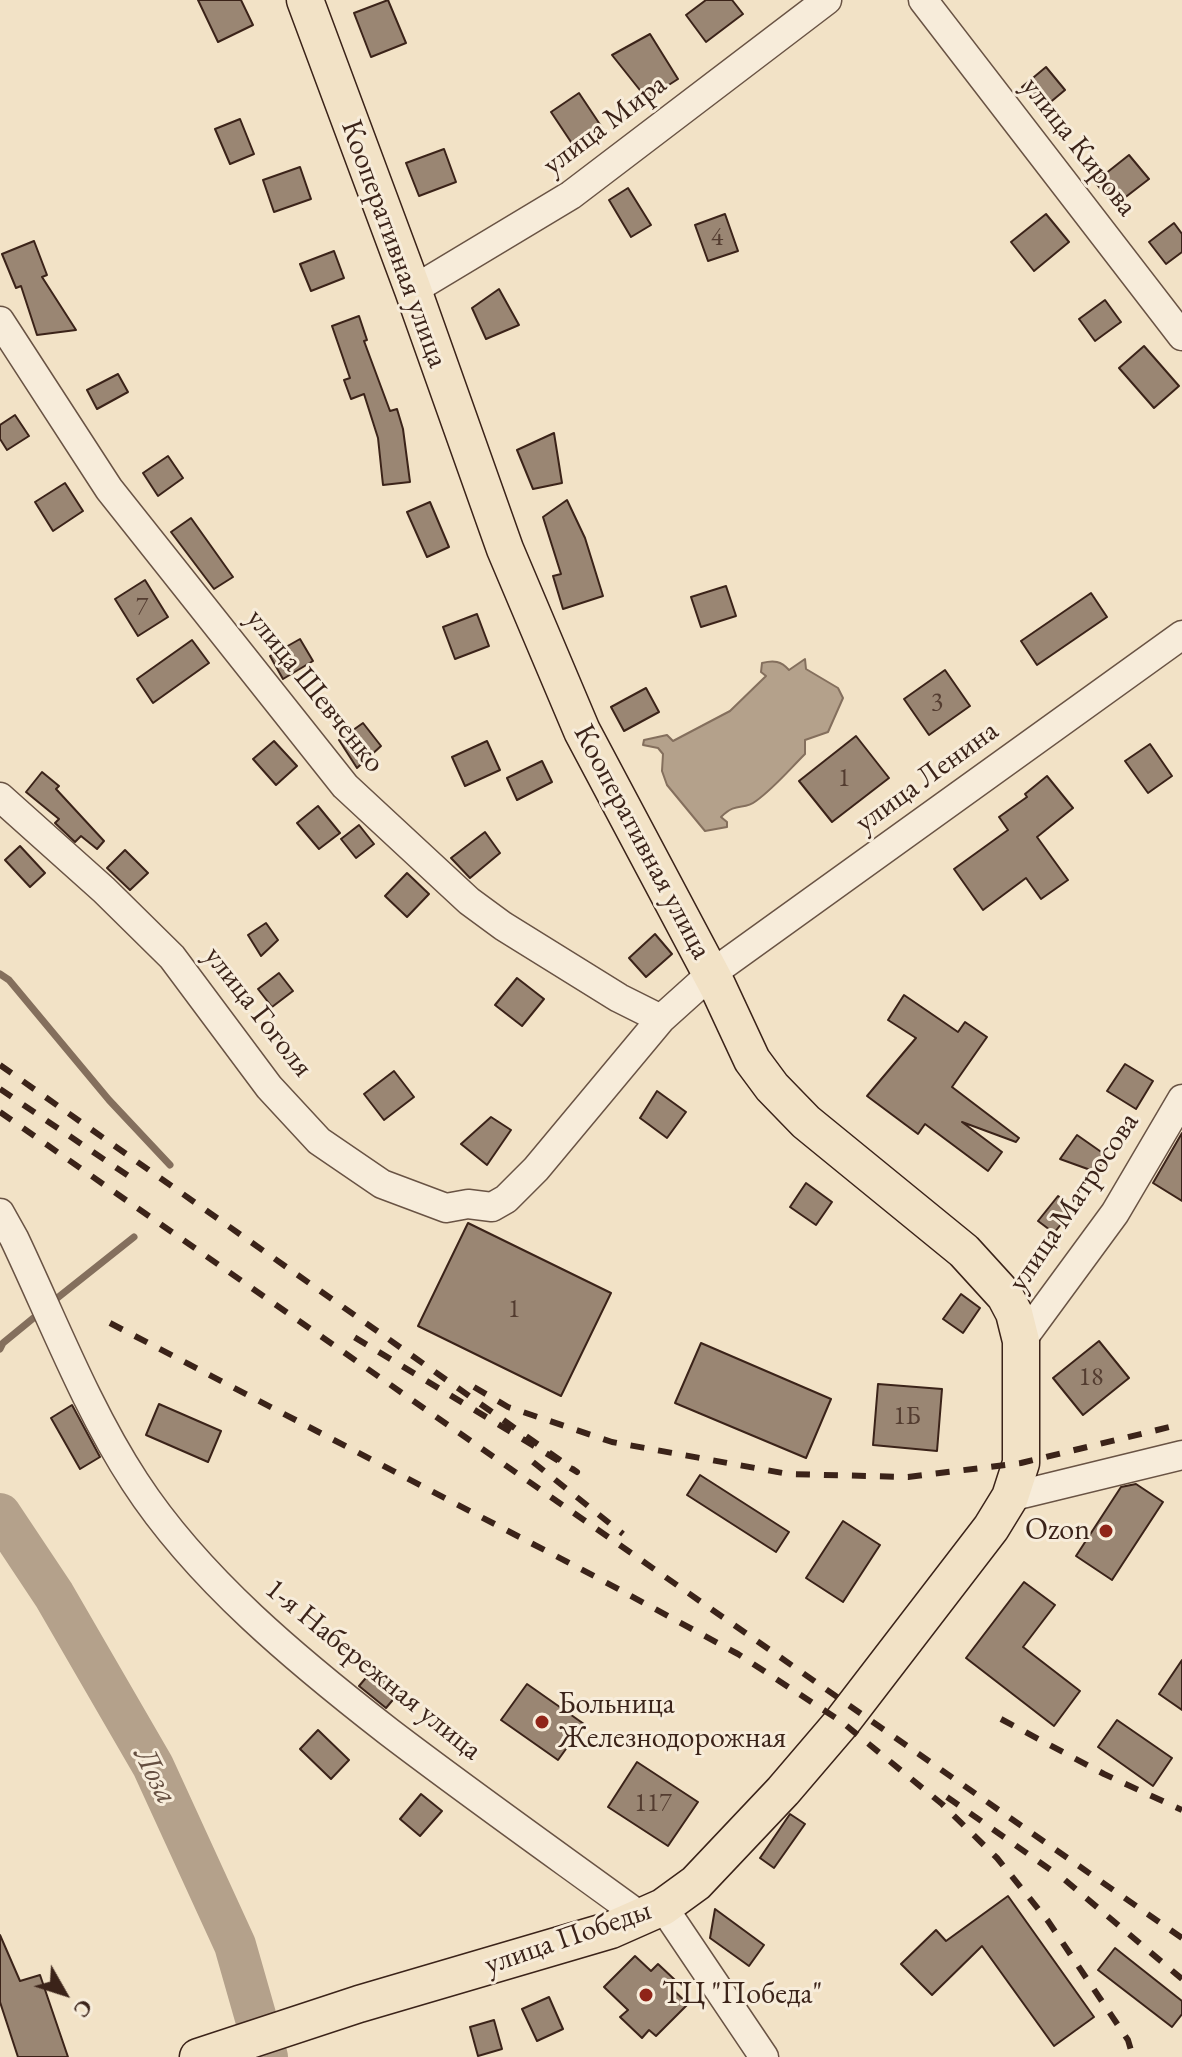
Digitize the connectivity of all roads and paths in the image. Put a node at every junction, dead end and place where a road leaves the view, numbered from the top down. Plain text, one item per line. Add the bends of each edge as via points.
1 (305, 0) edge
2 (827, 0) edge
3 (923, 0) edge
4 (413, 290) junction
5 (0, 321) edge
6 (1182, 336) edge
7 (1182, 635) edge
8 (0, 797) edge
9 (711, 974) junction
10 (661, 1019) junction
11 (1182, 1099) edge
12 (492, 1207) joint
13 (0, 1213) edge
14 (1021, 1341) junction
15 (1182, 1455) edge
16 (1010, 1497) junction
17 (944, 1586) joint
18 (653, 1913) junction
19 (198, 2057) edge
20 (764, 2057) edge

1 - 4 main road, Кооперативная улица
2 - 4 street, улица Мира via 571,195
3 - 6 street, улица Кирова
4 - 9 main road, Кооперативная улица via 505,549 582,731
5 - 10 street, улица Шевченко via 109,489 345,786 480,909
7 - 9 street, улица Ленина
8 - 12 street, улица Гоголя via 172,957 269,1087 319,1141 382,1184 408,1194 446,1208
9 - 10 street, улица Ленина
9 - 14 main road, Кооперативная улица via 752,1060 772,1087 806,1122 964,1251 1005,1296
10 - 12 street, улица Ленина via 536,1169
11 - 14 street, улица Матросова via 1115,1213
13 - 18 street, 1-я Набережная улица via 136,1484 238,1605 448,1777
14 - 16 main road, Кооперативная улица via 1021,1463
15 - 16 street
16 - 17 main road, Кооперативная улица
17 - 18 main road, улица Победы via 783,1791 696,1883
18 - 19 main road, улица Победы
18 - 20 street

